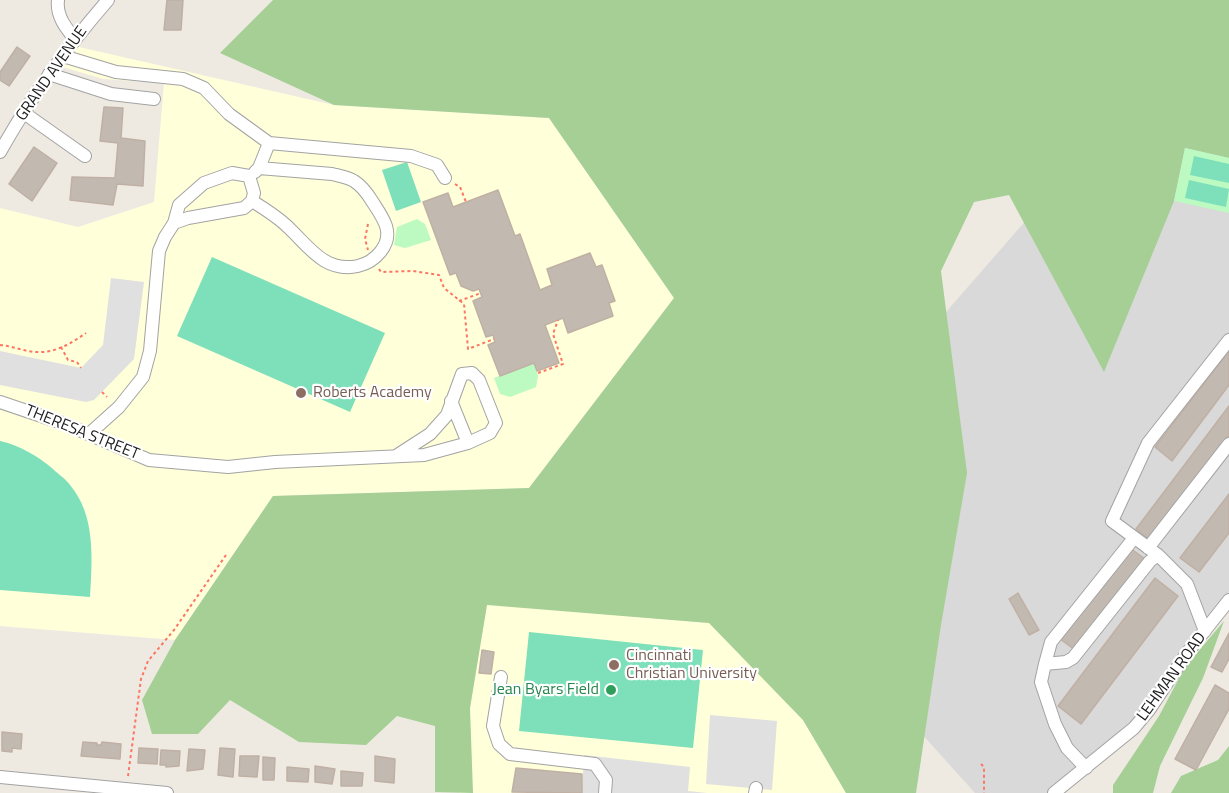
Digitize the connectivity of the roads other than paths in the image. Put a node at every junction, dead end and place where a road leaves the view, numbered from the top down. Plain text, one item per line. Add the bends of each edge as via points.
1 (58, 0) edge
2 (108, 0) edge
3 (75, 39) junction
4 (63, 56) junction
5 (49, 75) junction
6 (154, 99) dead end
7 (24, 113) junction
8 (269, 143) junction
9 (0, 152) edge
10 (85, 156) dead end
11 (260, 168) junction
12 (249, 176) junction
13 (445, 178) road end
14 (252, 201) junction
15 (174, 223) junction
16 (1229, 339) edge
17 (451, 401) junction
18 (0, 402) edge
19 (89, 434) junction
20 (468, 443) junction
21 (1229, 444) edge
22 (396, 456) junction
23 (1134, 538) junction
24 (1153, 552) junction
25 (1229, 600) edge
26 (1204, 631) junction
27 (1045, 664) junction
28 (501, 677) dead end
29 (1086, 768) junction
30 (0, 777) edge
31 (167, 793) edge
32 (605, 793) edge
33 (1054, 793) edge

1 - 3 street via 62,23
2 - 3 street, GRAND AVENUE
3 - 4 street, GRAND AVENUE
4 - 5 street, GRAND AVENUE
4 - 8 street via 116,72 183,79 204,88 229,114
5 - 6 street via 111,94
5 - 7 street, GRAND AVENUE
7 - 9 street, GRAND AVENUE
7 - 10 street
8 - 11 street
8 - 13 street via 411,156 436,165
11 - 12 street
11 - 14 street via 344,176 365,189 382,215 387,237 373,261 357,266 327,264 290,228
12 - 14 street
12 - 15 street via 232,173 204,183 179,205
14 - 15 street via 244,208
15 - 19 street via 159,251 150,351 143,377 119,407
16 - 23 street via 1148,443 1112,521
17 - 20 street
17 - 20 street, THERESA STREET via 462,374 472,373 479,380 496,423 490,433
17 - 22 street via 447,415 430,434
18 - 19 street, THERESA STREET
19 - 22 street, THERESA STREET via 149,460 228,467
20 - 22 street, THERESA STREET via 424,455
21 - 24 street
23 - 24 street
23 - 27 street via 1051,642
24 - 26 street via 1187,584
24 - 27 street via 1150,561 1073,658
25 - 26 street, LEHMAN ROAD
26 - 29 street, LEHMAN ROAD via 1134,728
27 - 29 street via 1041,682 1055,724 1067,748
28 - 32 street via 493,726 499,744 510,754 595,764 606,780
29 - 33 street, LEHMAN ROAD
30 - 31 street

